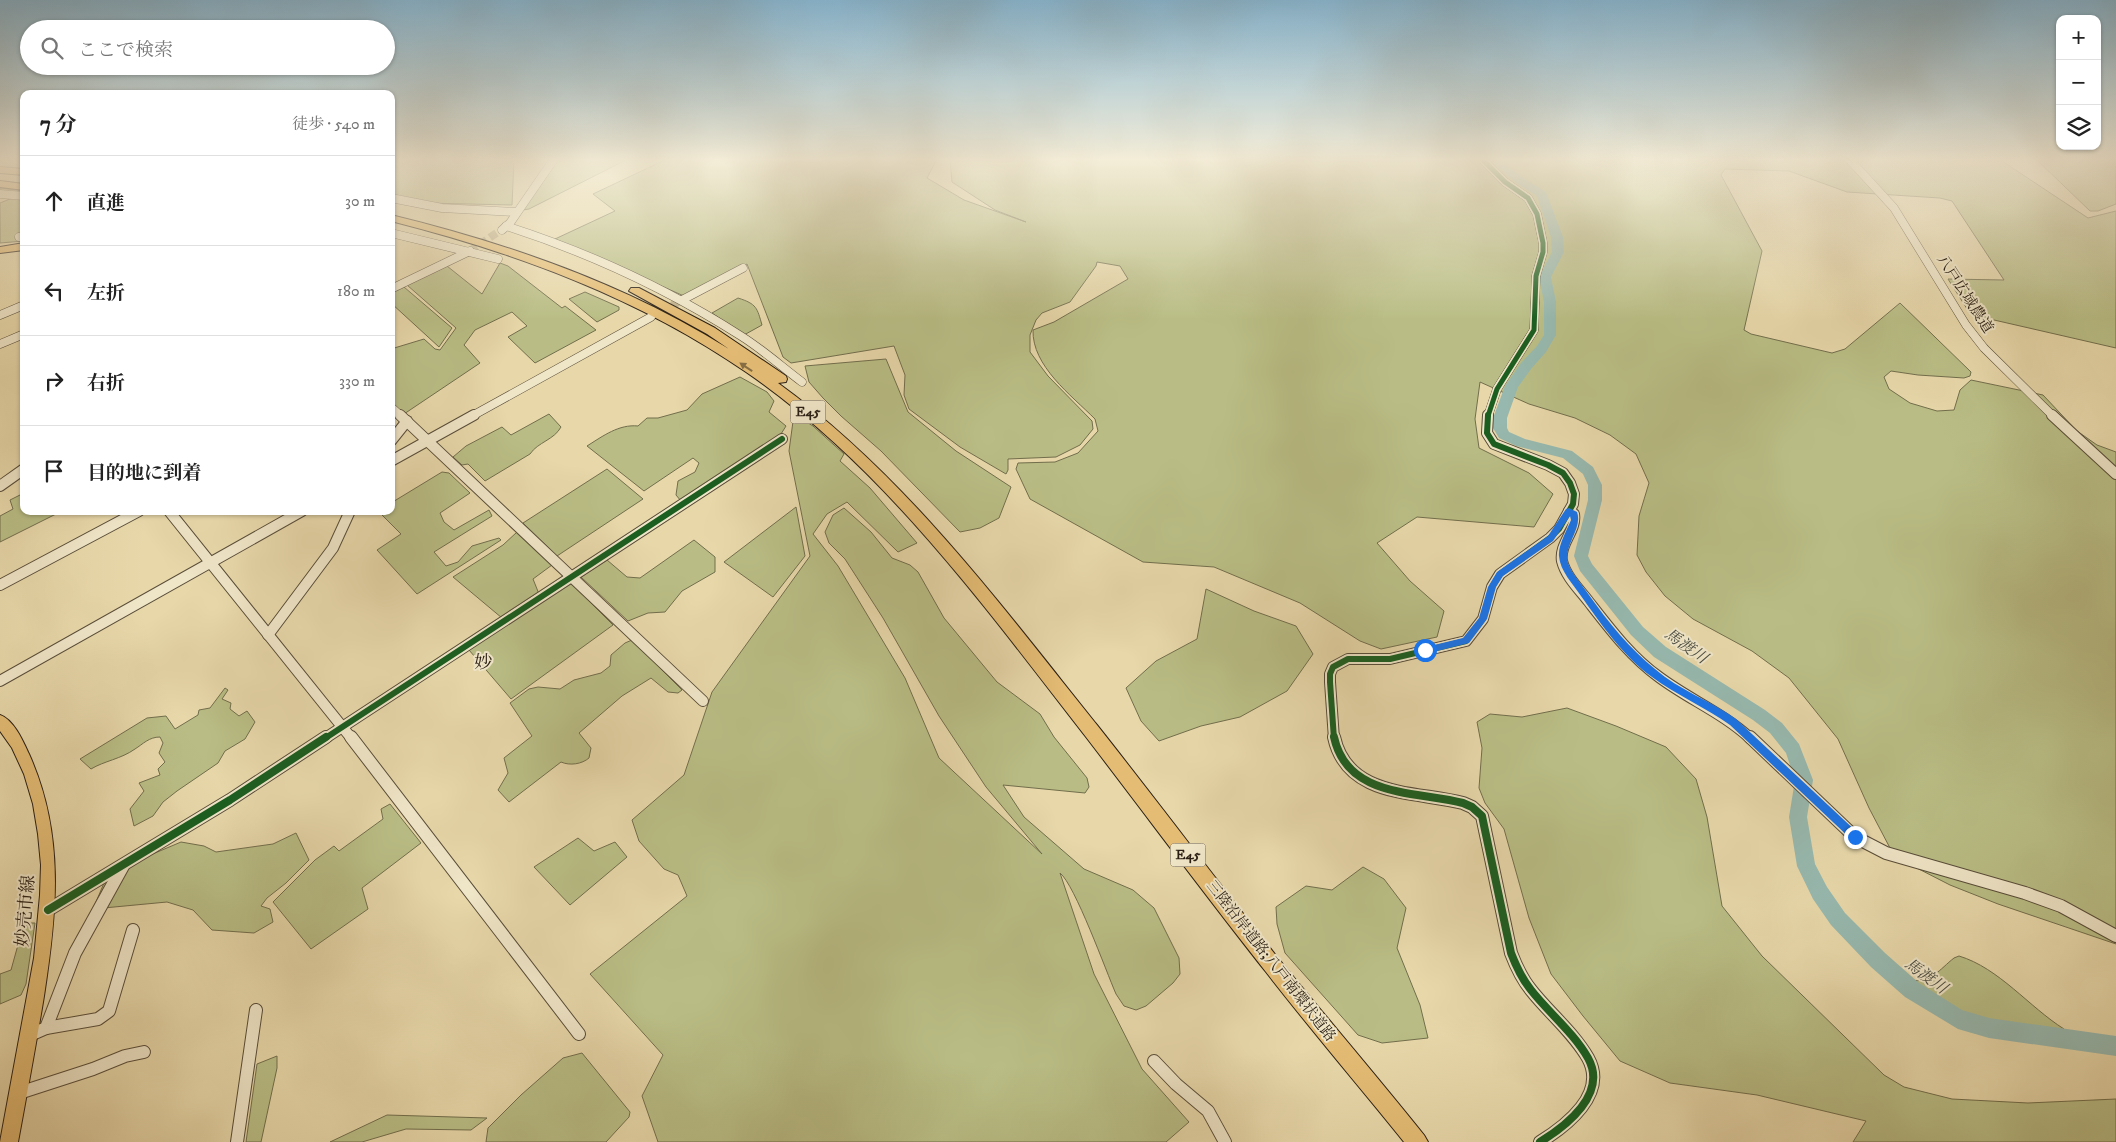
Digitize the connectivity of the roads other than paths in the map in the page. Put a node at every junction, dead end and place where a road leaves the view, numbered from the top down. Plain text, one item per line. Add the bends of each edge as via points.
1 (516, 212) edge
2 (1536, 212) edge
3 (1897, 212) edge
4 (395, 213) edge
5 (395, 219) edge
6 (395, 225) edge
7 (395, 234) edge
8 (488, 242) junction
9 (20, 246) edge
10 (470, 251) junction
11 (0, 252) edge
12 (498, 259) dead end
13 (743, 268) dead end
14 (395, 287) edge
15 (682, 300) junction
16 (20, 307) edge
17 (0, 315) edge
18 (651, 317) tunnel mouth
19 (20, 336) edge
20 (0, 344) edge
21 (802, 382) dead end
22 (395, 411) edge
23 (406, 421) junction
24 (395, 436) edge
25 (782, 440) dead end
26 (428, 442) junction
27 (395, 460) edge
28 (20, 472) edge
29 (2116, 474) edge
30 (0, 486) edge
31 (1569, 511) junction
32 (131, 515) edge
33 (172, 515) edge
34 (295, 515) edge
35 (348, 515) edge
36 (210, 563) junction
37 (961, 566) junction
38 (572, 577) junction
39 (0, 585) edge
40 (268, 635) junction
41 (0, 681) edge
42 (703, 701) dead end
43 (0, 720) edge
44 (343, 727) junction
45 (124, 865) junction
46 (48, 910) junction
47 (132, 930) dead end
48 (2116, 936) edge
49 (256, 1010) dead end
50 (46, 1028) junction
51 (579, 1034) dead end
52 (30, 1035) junction
53 (144, 1052) dead end
54 (1154, 1061) dead end
55 (19, 1093) junction
56 (8, 1141) edge
57 (238, 1142) edge
58 (1225, 1142) edge
59 (1418, 1142) edge
60 (1540, 1142) edge

1 - 15 street via 504,228 549,240
2 - 31 street via 1543,252 1536,276 1534,330 1497,389 1488,412 1487,433 1494,444 1562,473 1574,494
3 - 29 street, 八戸広域農道 via 1966,325 1984,348
4 - 37 highway, 三陸沿岸道路;八戸南環状道路 / E45 via 482,232 545,253 655,300 711,331 811,402 865,451 942,537
5 - 8 highway, 三陸沿岸道路;八戸南環状道路 / E45
6 - 8 highway
7 - 10 street
37 -> 8 highway, 三陸沿岸道路;八戸南環状道路 / E45 via 859,457 796,402 744,365 625,296
9 - 11 highway
10 - 12 street
10 - 14 street
13 - 15 street
15 - 21 street
16 - 17 street
18 - 26 street
19 - 20 street
22 - 23 street
23 - 24 street
23 - 26 street
25 - 38 street
26 - 27 street
26 - 38 street
28 - 30 street
31 - 48 street via 1575,520 1562,554 1564,565 1628,650 1667,683 1733,722 1855,837 1886,853 2061,906
31 - 60 street via 1550,538 1500,574 1492,587 1482,619 1466,641 1390,659 1348,659 1339,663 1330,674 1334,742 1347,768 1378,786 1396,792 1466,803 1482,816 1511,953 1519,972 1591,1063 1589,1096 1562,1129
32 - 39 street
33 - 36 street
34 - 36 street
35 - 40 street via 333,548
36 - 40 street
36 - 41 street
37 - 59 highway, 三陸沿岸道路;八戸南環状道路 / E45 via 1298,998
38 - 42 street
38 - 44 street
40 - 44 street
43 - 46 main road, 妙売市線 via 18,744 38,796 50,863
44 - 45 street
44 - 51 street
45 - 46 street
45 - 50 street via 75,953
46 - 52 main road, 妙売市線
47 - 50 street via 109,1011 98,1019
49 - 57 street
50 - 52 street
52 - 55 main road, 妙売市線
53 - 55 street
54 - 58 street via 1208,1111
55 - 56 main road, 妙売市線

